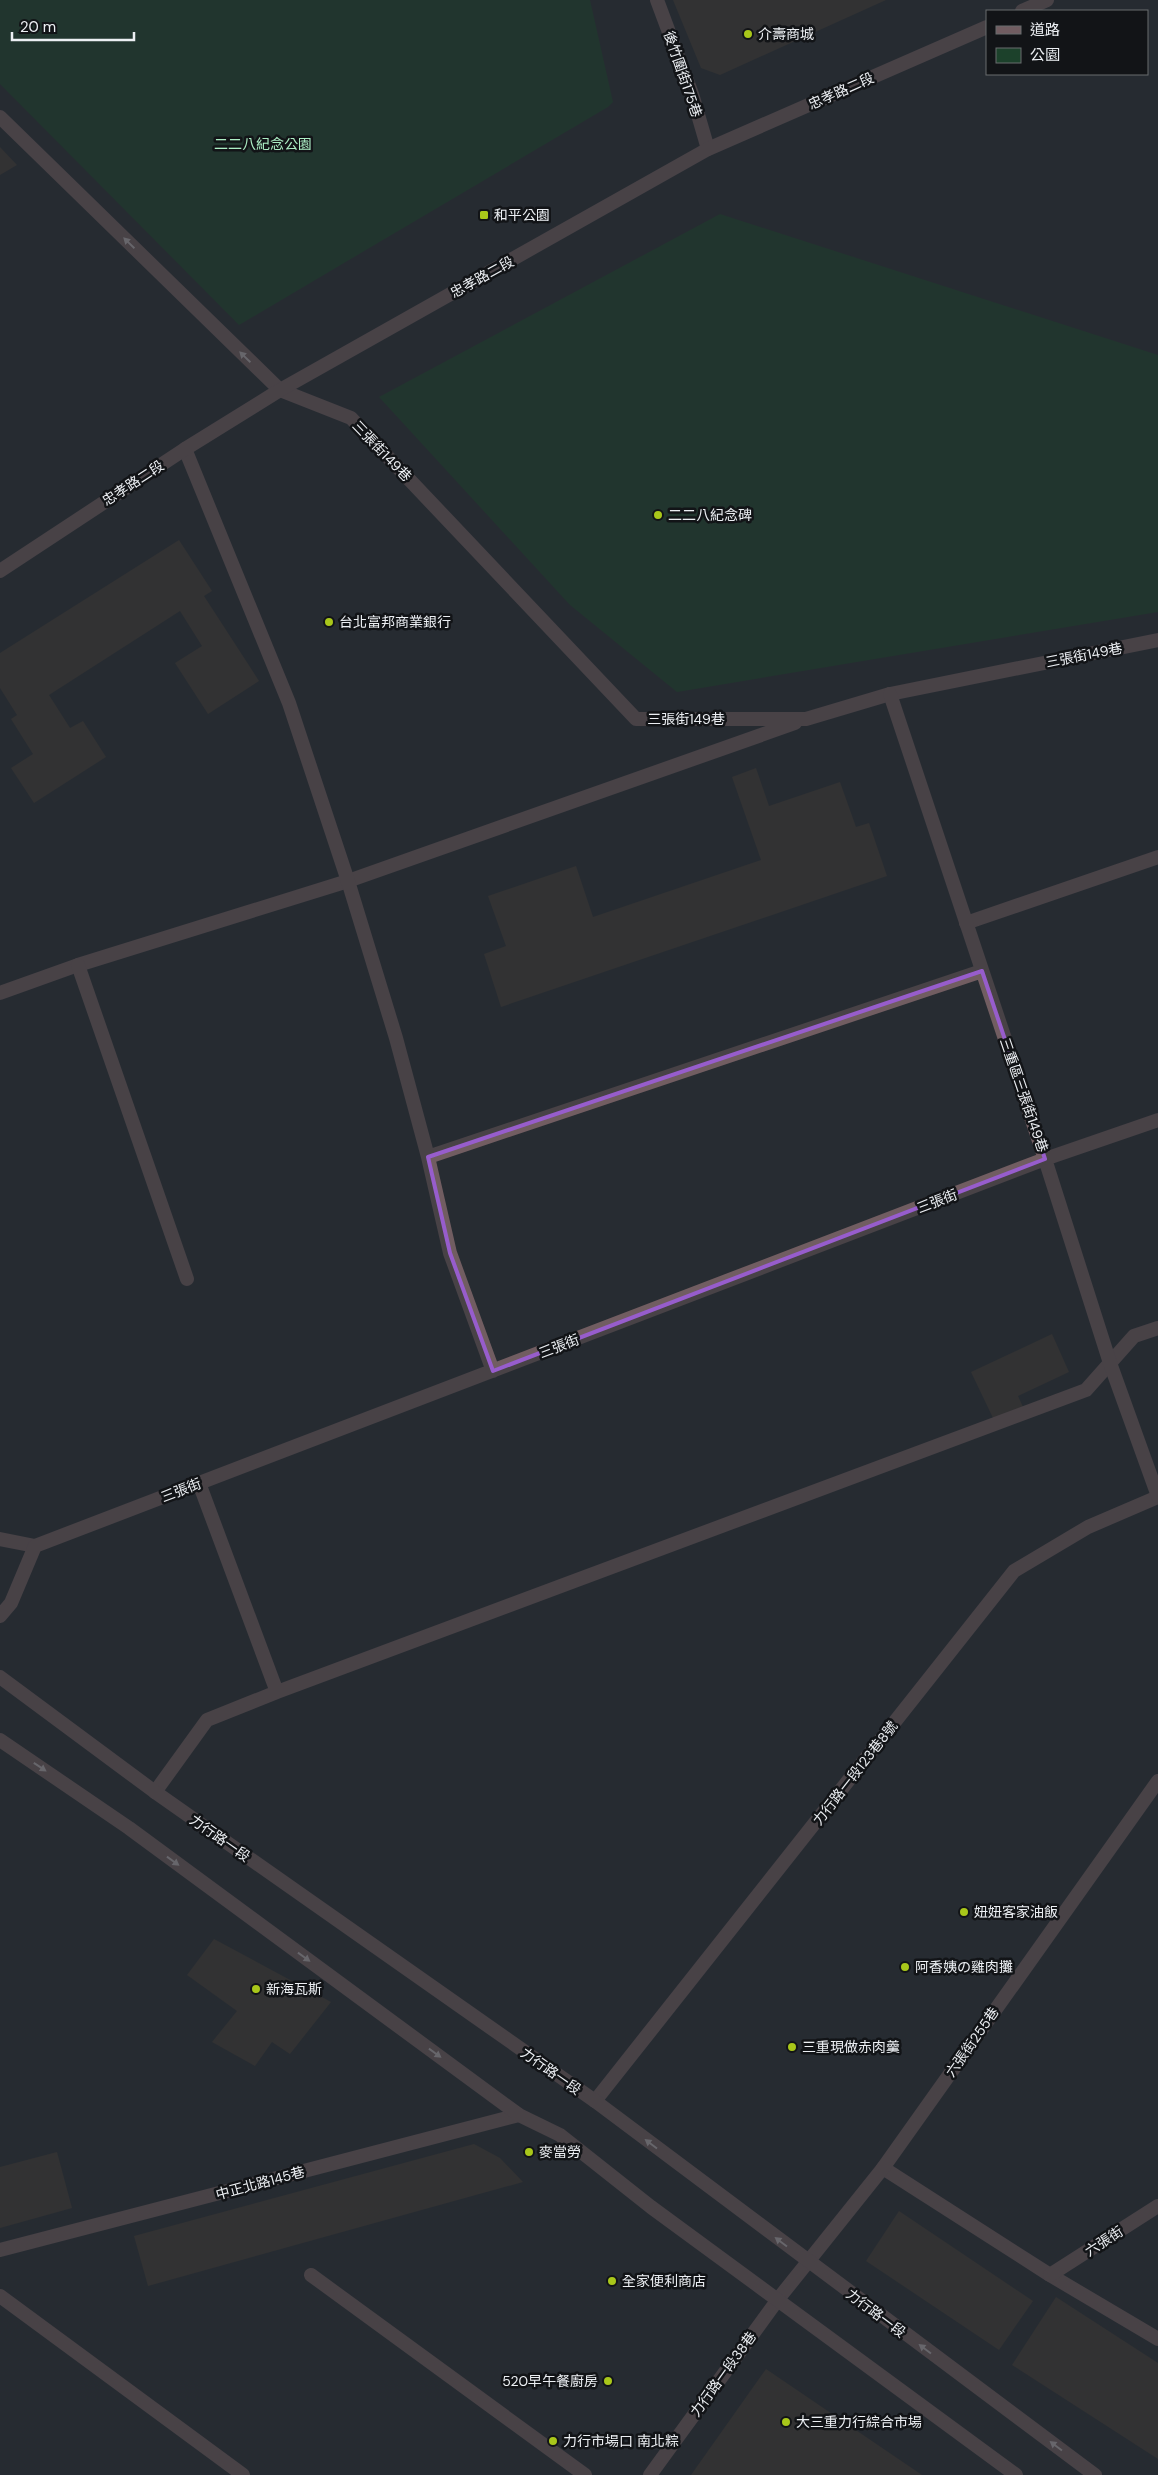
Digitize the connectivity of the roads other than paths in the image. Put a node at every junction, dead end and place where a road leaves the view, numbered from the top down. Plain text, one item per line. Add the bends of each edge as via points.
1 (657, 0) edge
2 (1047, 0) edge
3 (1024, 10) edge
4 (986, 27) edge
5 (0, 117) edge
6 (708, 149) junction
7 (280, 390) junction
8 (185, 450) junction
9 (0, 571) edge
10 (1158, 640) edge
11 (890, 694) junction
12 (806, 719) junction
13 (1158, 857) edge
14 (348, 881) junction
15 (966, 923) junction
16 (78, 965) junction
17 (982, 971) junction
18 (0, 993) edge
19 (1158, 1120) edge
20 (428, 1157) junction
21 (1045, 1159) junction
22 (187, 1278) dead end
23 (1158, 1328) edge
24 (1110, 1363) junction
25 (493, 1371) junction
26 (199, 1483) junction
27 (1158, 1496) edge
28 (0, 1538) edge
29 (35, 1546) junction
30 (0, 1616) edge
31 (0, 1677) edge
32 (277, 1692) junction
33 (0, 1740) edge
34 (1158, 1781) edge
35 (155, 1792) junction
36 (595, 2102) junction
37 (519, 2115) junction
38 (883, 2168) junction
39 (1158, 2206) edge
40 (0, 2250) edge
41 (808, 2262) junction
42 (311, 2275) dead end
43 (1050, 2275) junction
44 (0, 2296) edge
45 (779, 2298) junction
46 (1158, 2339) edge
47 (243, 2475) edge
48 (586, 2475) edge
49 (650, 2475) edge
50 (1016, 2475) edge
51 (1095, 2475) edge

1 - 6 street, 後竹圍街175巷 via 692,94
2 - 3 street
4 - 6 street, 忠孝路二段
7 -> 5 street
6 - 7 street, 忠孝路二段
7 - 8 street, 忠孝路二段
7 - 12 street, 三張街149巷 via 351,418 636,719
8 - 9 street, 忠孝路二段
8 - 14 street via 289,703
10 - 11 street, 三張街149巷
11 - 12 street, 三張街149巷
11 - 15 street, 三重區三張街149巷
12 - 14 street
13 - 15 street
14 - 16 street
14 - 20 street
15 - 17 street, 三重區三張街149巷
16 - 18 street
16 - 22 street
17 - 20 street
17 - 21 street, 三重區三張街149巷
19 - 21 street, 三張街
20 - 25 street via 450,1253
21 - 24 street, 三重區三張街149巷
21 - 25 street, 三張街
23 - 24 street via 1134,1336
24 - 27 street, 三重區三張街149巷
24 - 32 street via 1086,1390
25 - 26 street, 三張街
26 - 29 street, 三張街
26 - 32 street
27 - 36 street, 力行路一段123巷8號 via 1088,1527 1014,1571
28 - 29 street
29 - 30 street via 11,1602
31 - 35 street, 力行路一段
32 - 35 street via 207,1720
33 -> 37 street via 129,1828
34 - 38 street, 六張街255巷
35 - 36 street, 力行路一段
41 -> 36 street, 力行路一段
37 - 40 street, 中正北路145巷
37 - 45 street via 560,2135
38 - 41 street, 六張街255巷
38 - 43 street
39 - 43 street, 六張街
41 - 45 street, 六張街255巷
51 -> 41 street, 力行路一段
42 - 48 street
43 - 46 street
44 - 47 street
45 - 49 street, 力行路一段38巷
45 - 50 street

